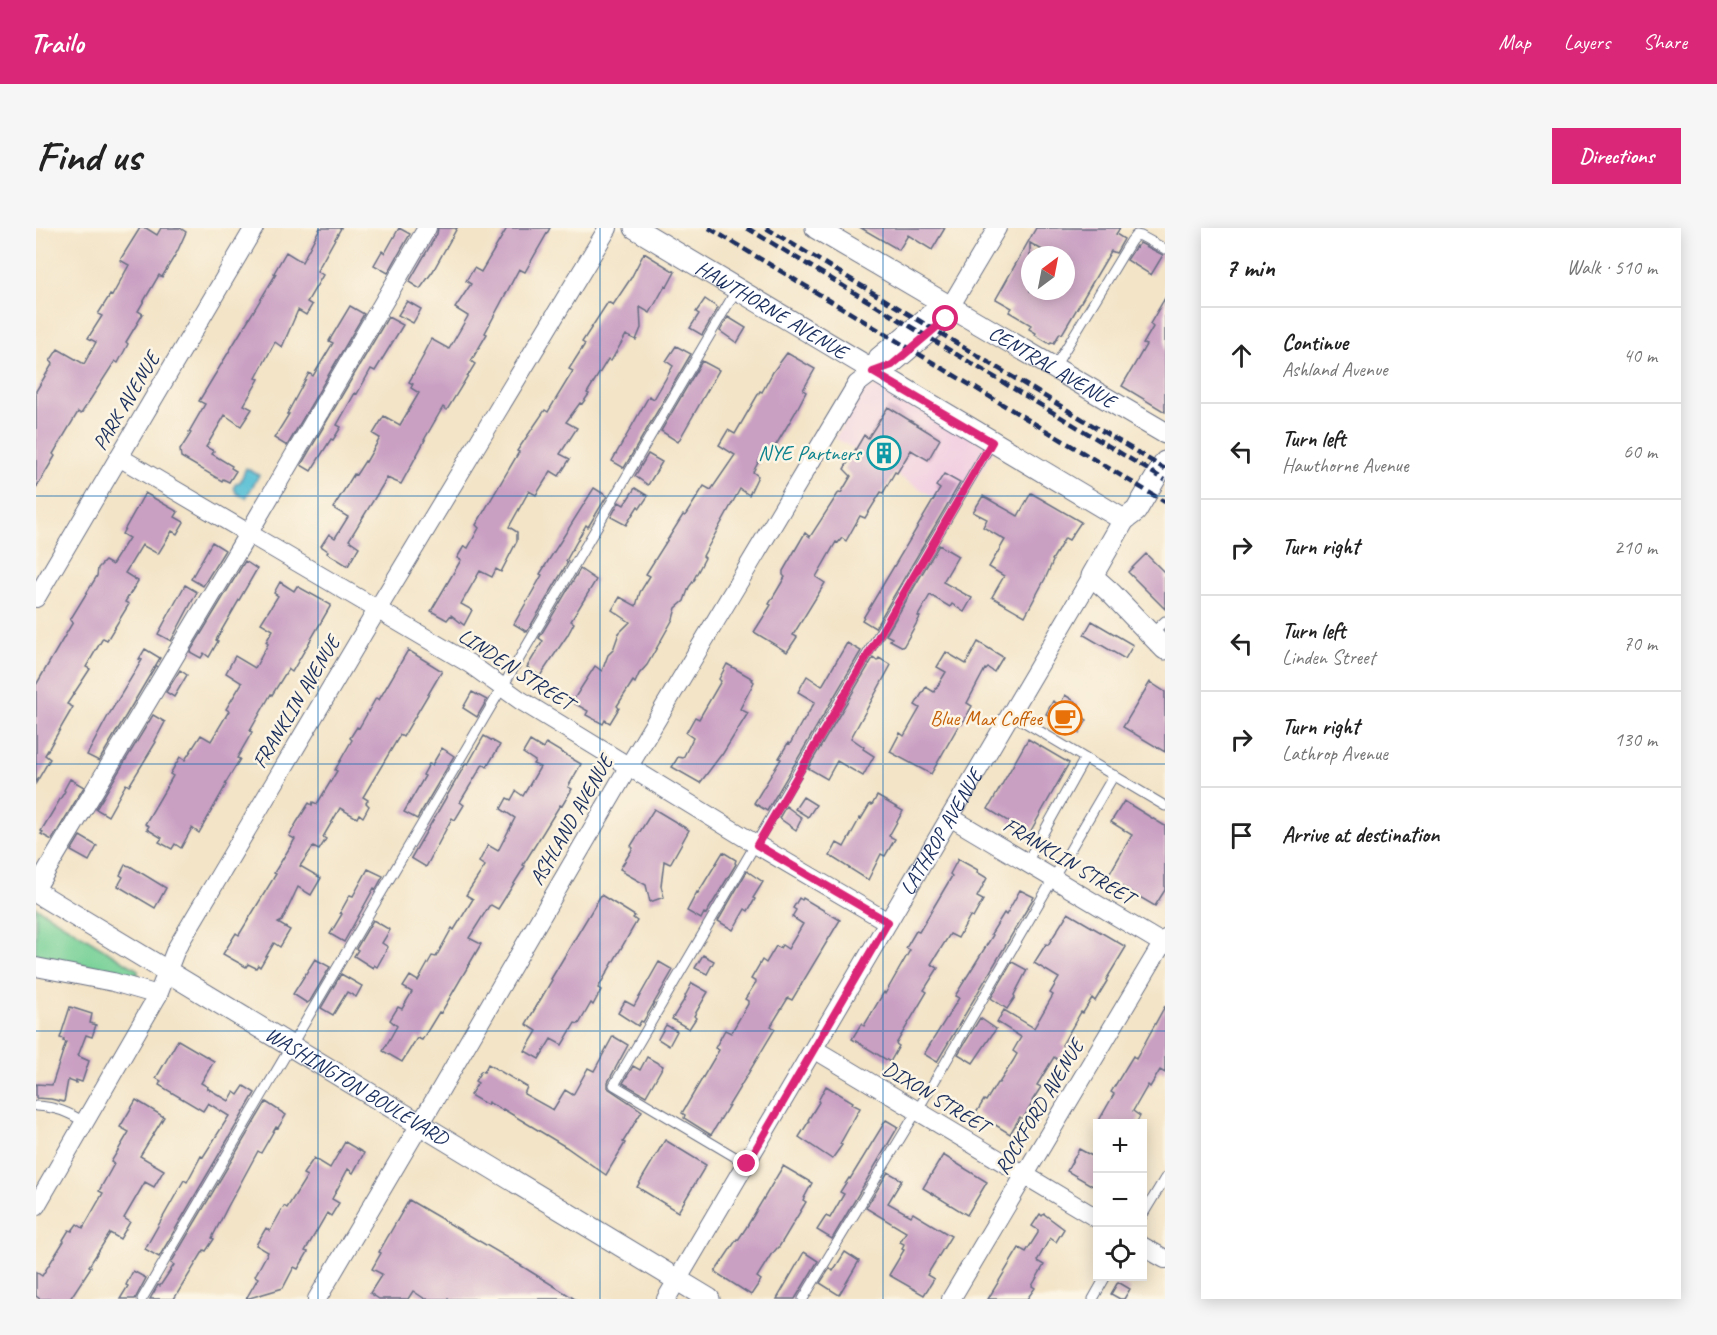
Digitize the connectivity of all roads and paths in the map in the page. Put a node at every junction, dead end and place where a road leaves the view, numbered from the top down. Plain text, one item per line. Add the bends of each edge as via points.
1 (254, 228) edge
2 (427, 228) edge
3 (608, 228) edge
4 (635, 228) edge
5 (816, 228) edge
6 (997, 228) edge
7 (1165, 249) edge
8 (737, 289) junction
9 (950, 307) junction
10 (1054, 368) junction
11 (873, 372) junction
12 (1165, 433) edge
13 (992, 442) junction
14 (1165, 444) edge
15 (119, 457) junction
16 (1165, 462) edge
17 (1124, 520) junction
18 (248, 534) junction
19 (1092, 576) junction
20 (36, 598) edge
21 (377, 610) junction
22 (1158, 627) edge
23 (1165, 649) edge
24 (503, 688) junction
25 (1011, 714) junction
26 (1085, 758) junction
27 (629, 766) junction
28 (1114, 775) junction
29 (1165, 807) edge
30 (950, 817) junction
31 (757, 845) junction
32 (1027, 862) junction
33 (1055, 879) junction
34 (36, 890) edge
35 (888, 922) junction
36 (1164, 942) edge
37 (36, 967) edge
38 (167, 972) junction
39 (158, 995) junction
40 (290, 1047) junction
41 (814, 1049) junction
42 (36, 1106) edge
43 (917, 1111) junction
44 (84, 1122) junction
45 (420, 1125) junction
46 (747, 1164) junction
47 (1024, 1176) junction
48 (1165, 1178) edge
49 (36, 1206) edge
50 (1147, 1209) edge
51 (1093, 1216) edge
52 (1147, 1248) edge
53 (1165, 1259) edge
54 (677, 1280) junction
55 (1103, 1281) edge
56 (142, 1299) edge
57 (317, 1299) edge
58 (666, 1299) edge
59 (709, 1299) edge
60 (803, 1299) edge
61 (951, 1299) edge
62 (1093, 1299) edge

1 - 15 street, PARK AVENUE
2 - 18 street
3 - 21 street, FRANKLIN AVENUE
4 - 8 street, HAWTHORNE AVENUE
5 - 9 street, CENTRAL AVENUE
6 - 9 street, ASHLAND AVENUE
7 - 10 lane via 1136,235
8 - 11 street, HAWTHORNE AVENUE
8 - 24 lane
9 - 10 street, CENTRAL AVENUE
9 - 11 street, ASHLAND AVENUE via 946,319 892,365
10 - 12 street, CENTRAL AVENUE
11 - 13 street, HAWTHORNE AVENUE
11 - 27 street, ASHLAND AVENUE via 857,384
13 - 17 street, HAWTHORNE AVENUE
13 - 31 lane
14 - 17 street, LATHROP AVENUE via 1157,450 1125,505
15 - 18 street, LINDEN STREET
15 - 20 street, PARK AVENUE
16 - 17 street, LATHROP AVENUE via 1136,511
17 - 19 street, LATHROP AVENUE
18 - 21 street, LINDEN STREET
18 - 34 street
19 - 22 street
19 - 25 street, LATHROP AVENUE
21 - 24 street, LINDEN STREET via 470,664
21 - 38 street, FRANKLIN AVENUE via 176,949
22 - 23 street
24 - 27 street, LINDEN STREET
24 - 40 lane
25 - 26 lane
25 - 30 street, LATHROP AVENUE
26 - 28 lane
26 - 32 lane
27 - 31 street, LINDEN STREET
27 - 45 street, ASHLAND AVENUE
28 - 29 lane
28 - 33 lane
30 - 32 street, FRANKLIN STREET
30 - 35 street, LATHROP AVENUE
31 - 35 street, LINDEN STREET
31 - 46 lane via 614,1085
32 - 33 street, FRANKLIN STREET
33 - 36 street, FRANKLIN STREET
33 - 43 lane
34 - 38 street, WASHINGTON BOULEVARD
35 - 41 street, LATHROP AVENUE
36 - 47 street, ROCKFORD AVENUE
37 - 39 street
38 - 39 street, FRANKLIN AVENUE
38 - 40 street, WASHINGTON BOULEVARD
39 - 44 street, FRANKLIN AVENUE
40 - 45 street, WASHINGTON BOULEVARD
40 - 56 lane
41 - 43 street, DIXON STREET
41 - 46 street, LATHROP AVENUE
42 - 44 lane via 67,1112
43 - 47 street, DIXON STREET
43 - 60 lane
44 - 49 street, FRANKLIN AVENUE
45 - 54 street, WASHINGTON BOULEVARD
45 - 57 street, ASHLAND AVENUE
46 - 54 street, LATHROP AVENUE
47 - 51 street, DIXON STREET
47 - 61 street, ROCKFORD AVENUE
48 - 50 lane
52 - 53 street
54 - 58 street, LATHROP AVENUE
54 - 59 street, WASHINGTON BOULEVARD
55 - 62 lane

